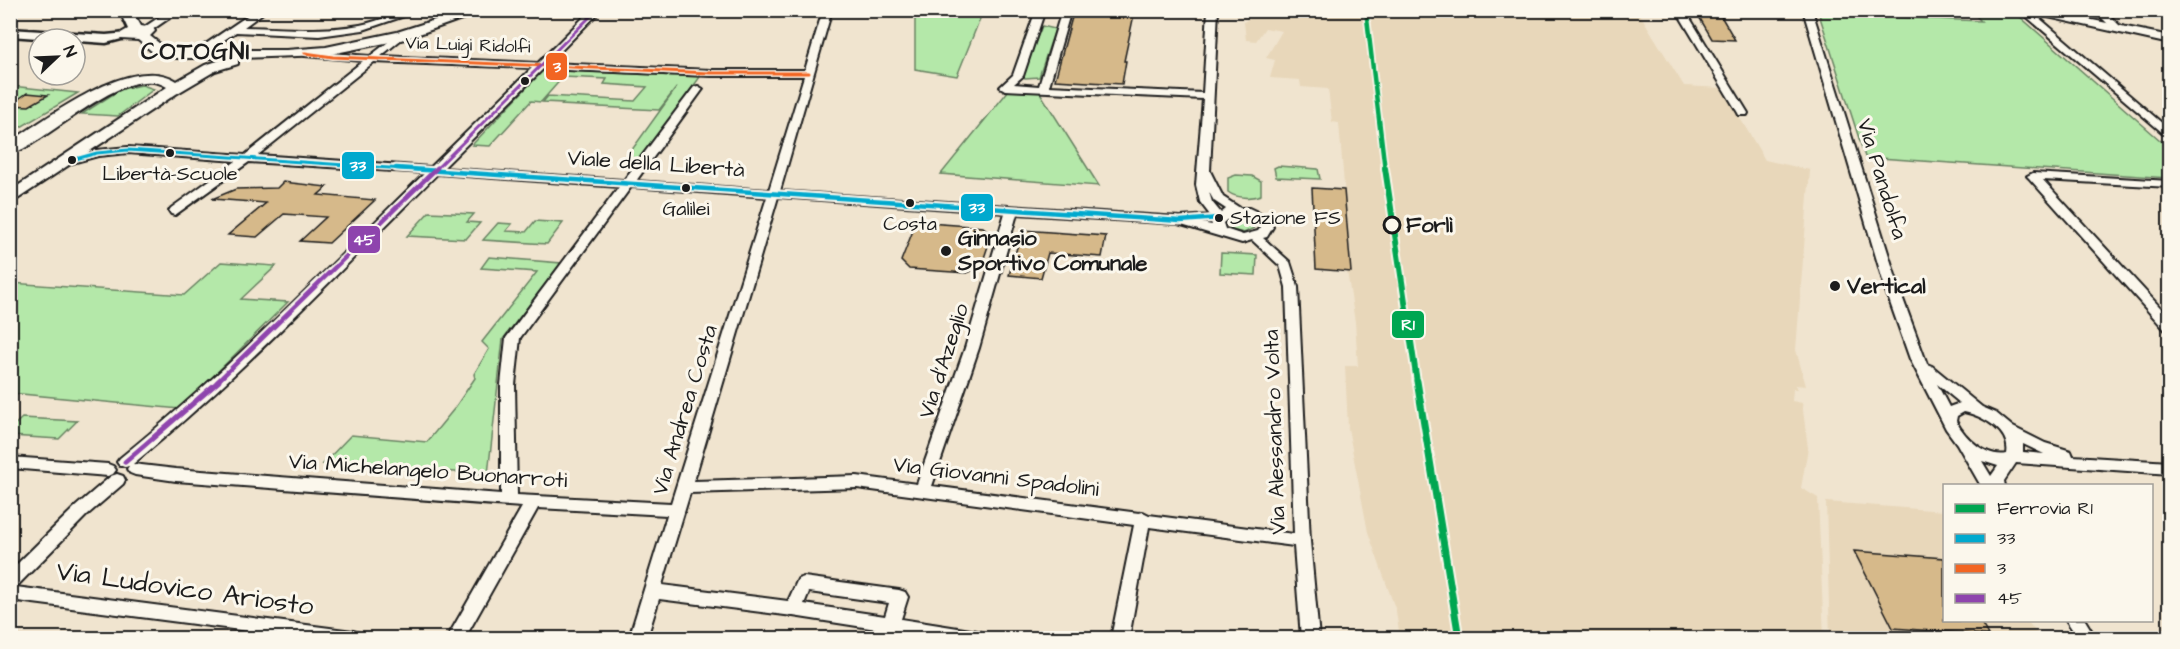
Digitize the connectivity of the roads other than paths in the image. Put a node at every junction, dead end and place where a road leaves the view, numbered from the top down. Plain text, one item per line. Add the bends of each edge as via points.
1 (125, 10) edge
2 (177, 10) edge
3 (263, 10) edge
4 (418, 10) edge
5 (481, 10) edge
6 (597, 10) edge
7 (828, 10) edge
8 (1041, 10) edge
9 (1067, 10) edge
10 (1213, 10) edge
11 (1680, 10) edge
12 (1807, 10) edge
13 (2098, 10) edge
14 (2024, 11) edge
15 (390, 15) edge
16 (1037, 22) junction
17 (1064, 22) junction
18 (234, 29) junction
19 (2118, 29) junction
20 (10, 32) edge
21 (136, 34) junction
22 (400, 36) junction
23 (2169, 40) edge
24 (305, 53) junction
25 (197, 54) junction
26 (286, 54) junction
27 (372, 58) junction
28 (542, 65) junction
29 (810, 73) junction
30 (125, 80) junction
31 (173, 88) junction
32 (1043, 88) junction
33 (698, 89) dead end
34 (1206, 96) junction
35 (1743, 113) dead end
36 (114, 132) junction
37 (2169, 136) edge
38 (10, 149) edge
39 (128, 150) junction
40 (246, 158) junction
41 (72, 160) junction
42 (432, 171) junction
43 (1204, 171) junction
44 (2169, 183) edge
45 (628, 184) junction
46 (1200, 188) junction
47 (773, 193) junction
48 (10, 199) edge
49 (1012, 209) junction
50 (175, 211) dead end
51 (1237, 211) junction
52 (1180, 221) junction
53 (1220, 224) junction
54 (1256, 238) junction
55 (2169, 327) edge
56 (1917, 359) junction
57 (1982, 411) junction
58 (1949, 420) junction
59 (2004, 427) junction
60 (1960, 438) junction
61 (2012, 458) junction
62 (10, 462) edge
63 (2094, 462) junction
64 (2169, 468) edge
65 (122, 471) junction
66 (1988, 484) edge
67 (1997, 484) edge
68 (684, 487) junction
69 (923, 490) junction
70 (509, 498) junction
71 (533, 502) junction
72 (676, 509) junction
73 (1143, 518) junction
74 (1302, 541) junction
75 (10, 582) edge
76 (652, 591) junction
77 (10, 593) edge
78 (793, 609) junction
79 (2076, 622) edge
80 (891, 624) junction
81 (346, 638) edge
82 (456, 639) edge
83 (638, 639) edge
84 (977, 639) edge
85 (1120, 639) edge
86 (1310, 639) edge
87 (2086, 639) edge

1 - 21 main road
2 - 21 street
3 - 18 street
4 - 15 street
5 - 22 main road
6 - 28 street
7 - 29 street, Via Andrea Costa
8 - 16 street
9 - 17 street
10 - 34 street
11 - 35 street
12 - 56 street, Via Pandolfa via 1879,249
13 - 19 street
14 - 19 main road
14 - 37 street
15 - 18 street via 363,27 319,33
16 - 17 street
16 - 32 street via 1017,76 1005,87
17 - 32 street
18 - 25 street
19 - 23 main road
20 - 21 street via 106,39
21 - 25 main road via 159,50
21 - 30 main road via 150,54
22 - 24 main road
22 - 27 street
24 - 26 main road
24 - 27 street, Via Luigi Ridolfi
25 - 26 main road
25 - 30 main road
25 - 31 main road
26 - 31 main road via 219,64
27 - 28 street, Via Luigi Ridolfi
27 - 40 street
28 - 29 street, Via Luigi Ridolfi
28 - 42 street
29 - 47 street, Via Andrea Costa
30 - 31 main road via 165,77 171,80
30 - 38 main road
31 - 36 main road
32 - 34 street
33 - 45 street
34 - 43 street
36 - 39 street via 108,145
36 - 41 main road
39 - 40 street, Viale della Libertà
39 - 41 street, Viale della Libertà
40 - 42 street, Viale della Libertà
40 - 50 street
41 - 48 main road
42 - 45 street, Viale della Libertà
42 - 65 street via 255,347
43 - 46 street
43 - 51 street via 1218,199
44 - 55 street via 2033,177
45 - 47 street, Viale della Libertà
45 - 70 street via 513,338 508,385
46 - 52 street via 1197,212
46 - 53 street
47 - 49 street, Viale della Libertà
47 - 68 street, Via Andrea Costa
49 - 52 street, Viale della Libertà
49 - 69 street, Via d'Azeglio via 972,348
51 - 53 street
51 - 54 street via 1255,214 1266,223 1266,230
52 - 53 street, Viale della Libertà
53 - 54 street, Viale della Libertà via 1233,238
54 - 74 street, Via Alessandro Volta via 1281,257 1290,275
56 - 57 street, Via Pandolfa via 1937,379
56 - 58 street, Via Pandolfa
57 - 58 street via 1955,408
57 - 59 street, Via Pandolfa
58 - 60 street, Via Pandolfa
59 - 61 street via 2014,440 2016,451
59 - 63 street, Via Pandolfa via 2040,447
60 - 61 street, Via Pandolfa via 1987,457
60 - 66 street, Via Pandolfa
61 - 63 street, Via Pandolfa
61 - 67 street
62 - 65 street, Via Michelangelo Buonarroti
63 - 64 street
65 - 70 street, Via Michelangelo Buonarroti
65 - 75 street
68 - 69 street, Via Giovanni Spadolini via 857,482
68 - 72 street, Via Andrea Costa
69 - 73 street, Via Giovanni Spadolini
70 - 71 street, Via Michelangelo Buonarroti
71 - 72 street, Via Michelangelo Buonarroti
71 - 82 street
72 - 76 street, Via Andrea Costa
73 - 74 street, Via Giovanni Spadolini
73 - 85 street
74 - 86 street, Via Alessandro Volta
76 - 78 street
76 - 83 street, Via Andrea Costa
77 - 81 street, Via Ludovico Ariosto
78 - 80 street
78 - 80 street via 804,584 899,597
79 - 87 street
80 - 84 street

